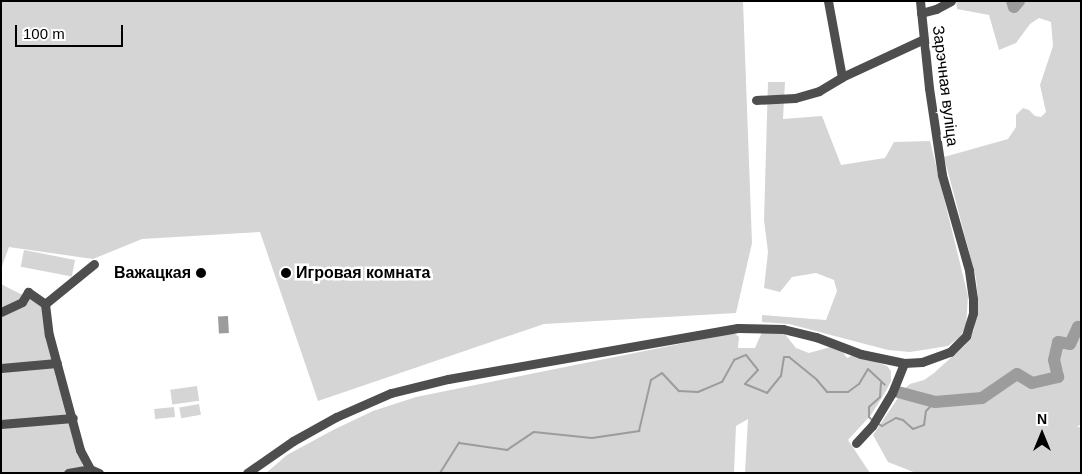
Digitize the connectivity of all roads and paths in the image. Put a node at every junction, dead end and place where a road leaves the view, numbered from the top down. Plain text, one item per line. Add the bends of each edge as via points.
1 (828, 1) edge
2 (920, 1) edge
3 (951, 1) edge
4 (921, 13) junction
5 (924, 39) junction
6 (842, 77) junction
7 (756, 100) dead end
8 (94, 264) dead end
9 (46, 304) junction
10 (1, 312) edge
11 (57, 362) junction
12 (904, 363) junction
13 (1, 368) edge
14 (73, 418) junction
15 (1, 424) edge
16 (856, 443) dead end
17 (90, 469) junction
18 (246, 472) edge
19 (68, 473) edge
20 (99, 473) edge

1 - 6 street
2 - 4 street, Зарэчная вуліца
3 - 4 street
4 - 5 street, Зарэчная вуліца
5 - 6 street
5 - 12 street, Зарэчная вуліца via 942,175 968,270 973,313 966,336 950,352 922,362
6 - 7 street via 819,91 795,98
8 - 9 street
9 - 10 street via 28,292 22,302
9 - 11 street via 49,335
11 - 13 street
11 - 14 street
12 - 16 street via 892,393 872,426
12 - 18 street, Зарэчная вуліца via 861,354 783,329 738,328 448,379 391,393 336,417
14 - 15 street
14 - 17 street via 80,450
17 - 19 street
17 - 20 street

